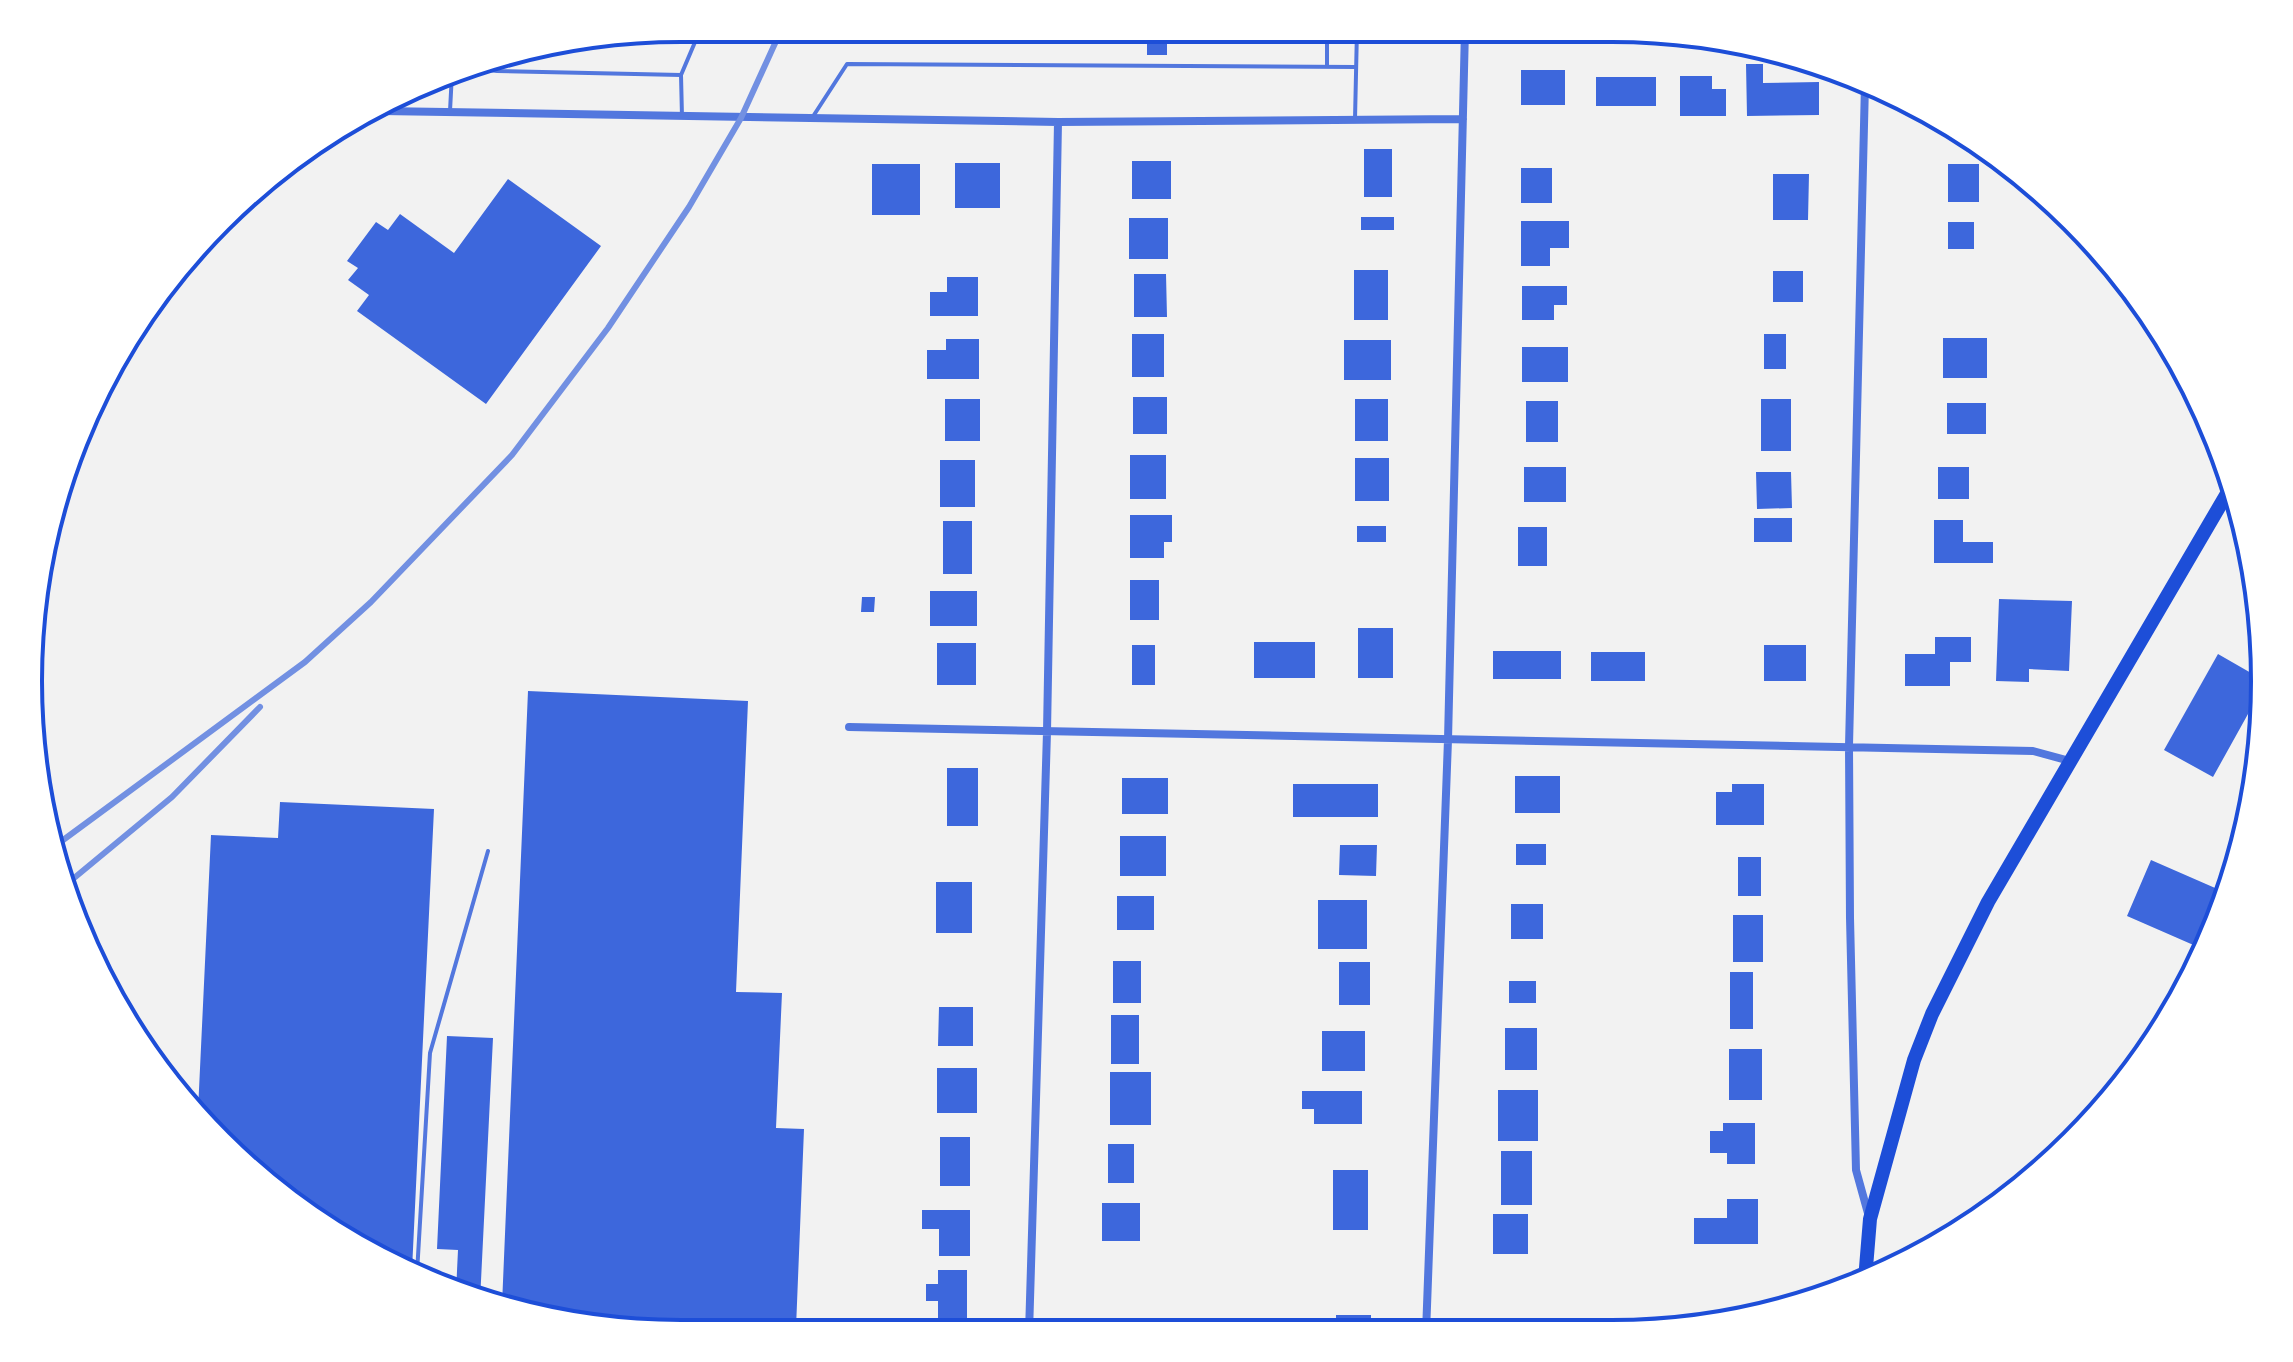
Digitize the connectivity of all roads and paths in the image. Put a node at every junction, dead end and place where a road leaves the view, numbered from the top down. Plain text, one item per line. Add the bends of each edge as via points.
1 (695, 42) edge
2 (1327, 42) edge
3 (1357, 42) edge
4 (1465, 42) edge
5 (1327, 67) junction
6 (1356, 67) junction
7 (494, 71) edge
8 (681, 75) junction
9 (451, 85) edge
10 (1865, 94) edge
11 (392, 111) edge
12 (450, 112) junction
13 (682, 117) junction
14 (811, 119) junction
15 (1463, 119) junction
16 (1355, 120) junction
17 (1058, 122) junction
18 (2224, 499) edge
19 (849, 727) dead end
20 (1047, 732) junction
21 (1448, 740) junction
22 (1849, 746) junction
23 (2070, 761) junction
24 (488, 851) dead end
25 (1870, 1219) junction
26 (418, 1263) edge
27 (1866, 1267) edge
28 (1029, 1320) edge
29 (1426, 1320) edge

1 - 8 lane
2 - 5 lane
3 - 6 lane
4 - 15 street
5 - 6 lane
5 - 14 lane via 847,64
6 - 16 lane
7 - 8 lane
8 - 13 lane
9 - 12 lane
10 - 22 street
11 - 12 street
12 - 13 street
13 - 14 street
14 - 17 street
15 - 16 street
15 - 21 street
16 - 17 street
17 - 20 street
18 - 23 main road
19 - 20 street
20 - 21 street
20 - 28 street
21 - 22 street
21 - 29 street
22 - 23 street via 2033,751
22 - 25 street via 1856,1170
23 - 25 main road via 1988,902 1932,1014
24 - 26 lane via 430,1053
25 - 27 main road

